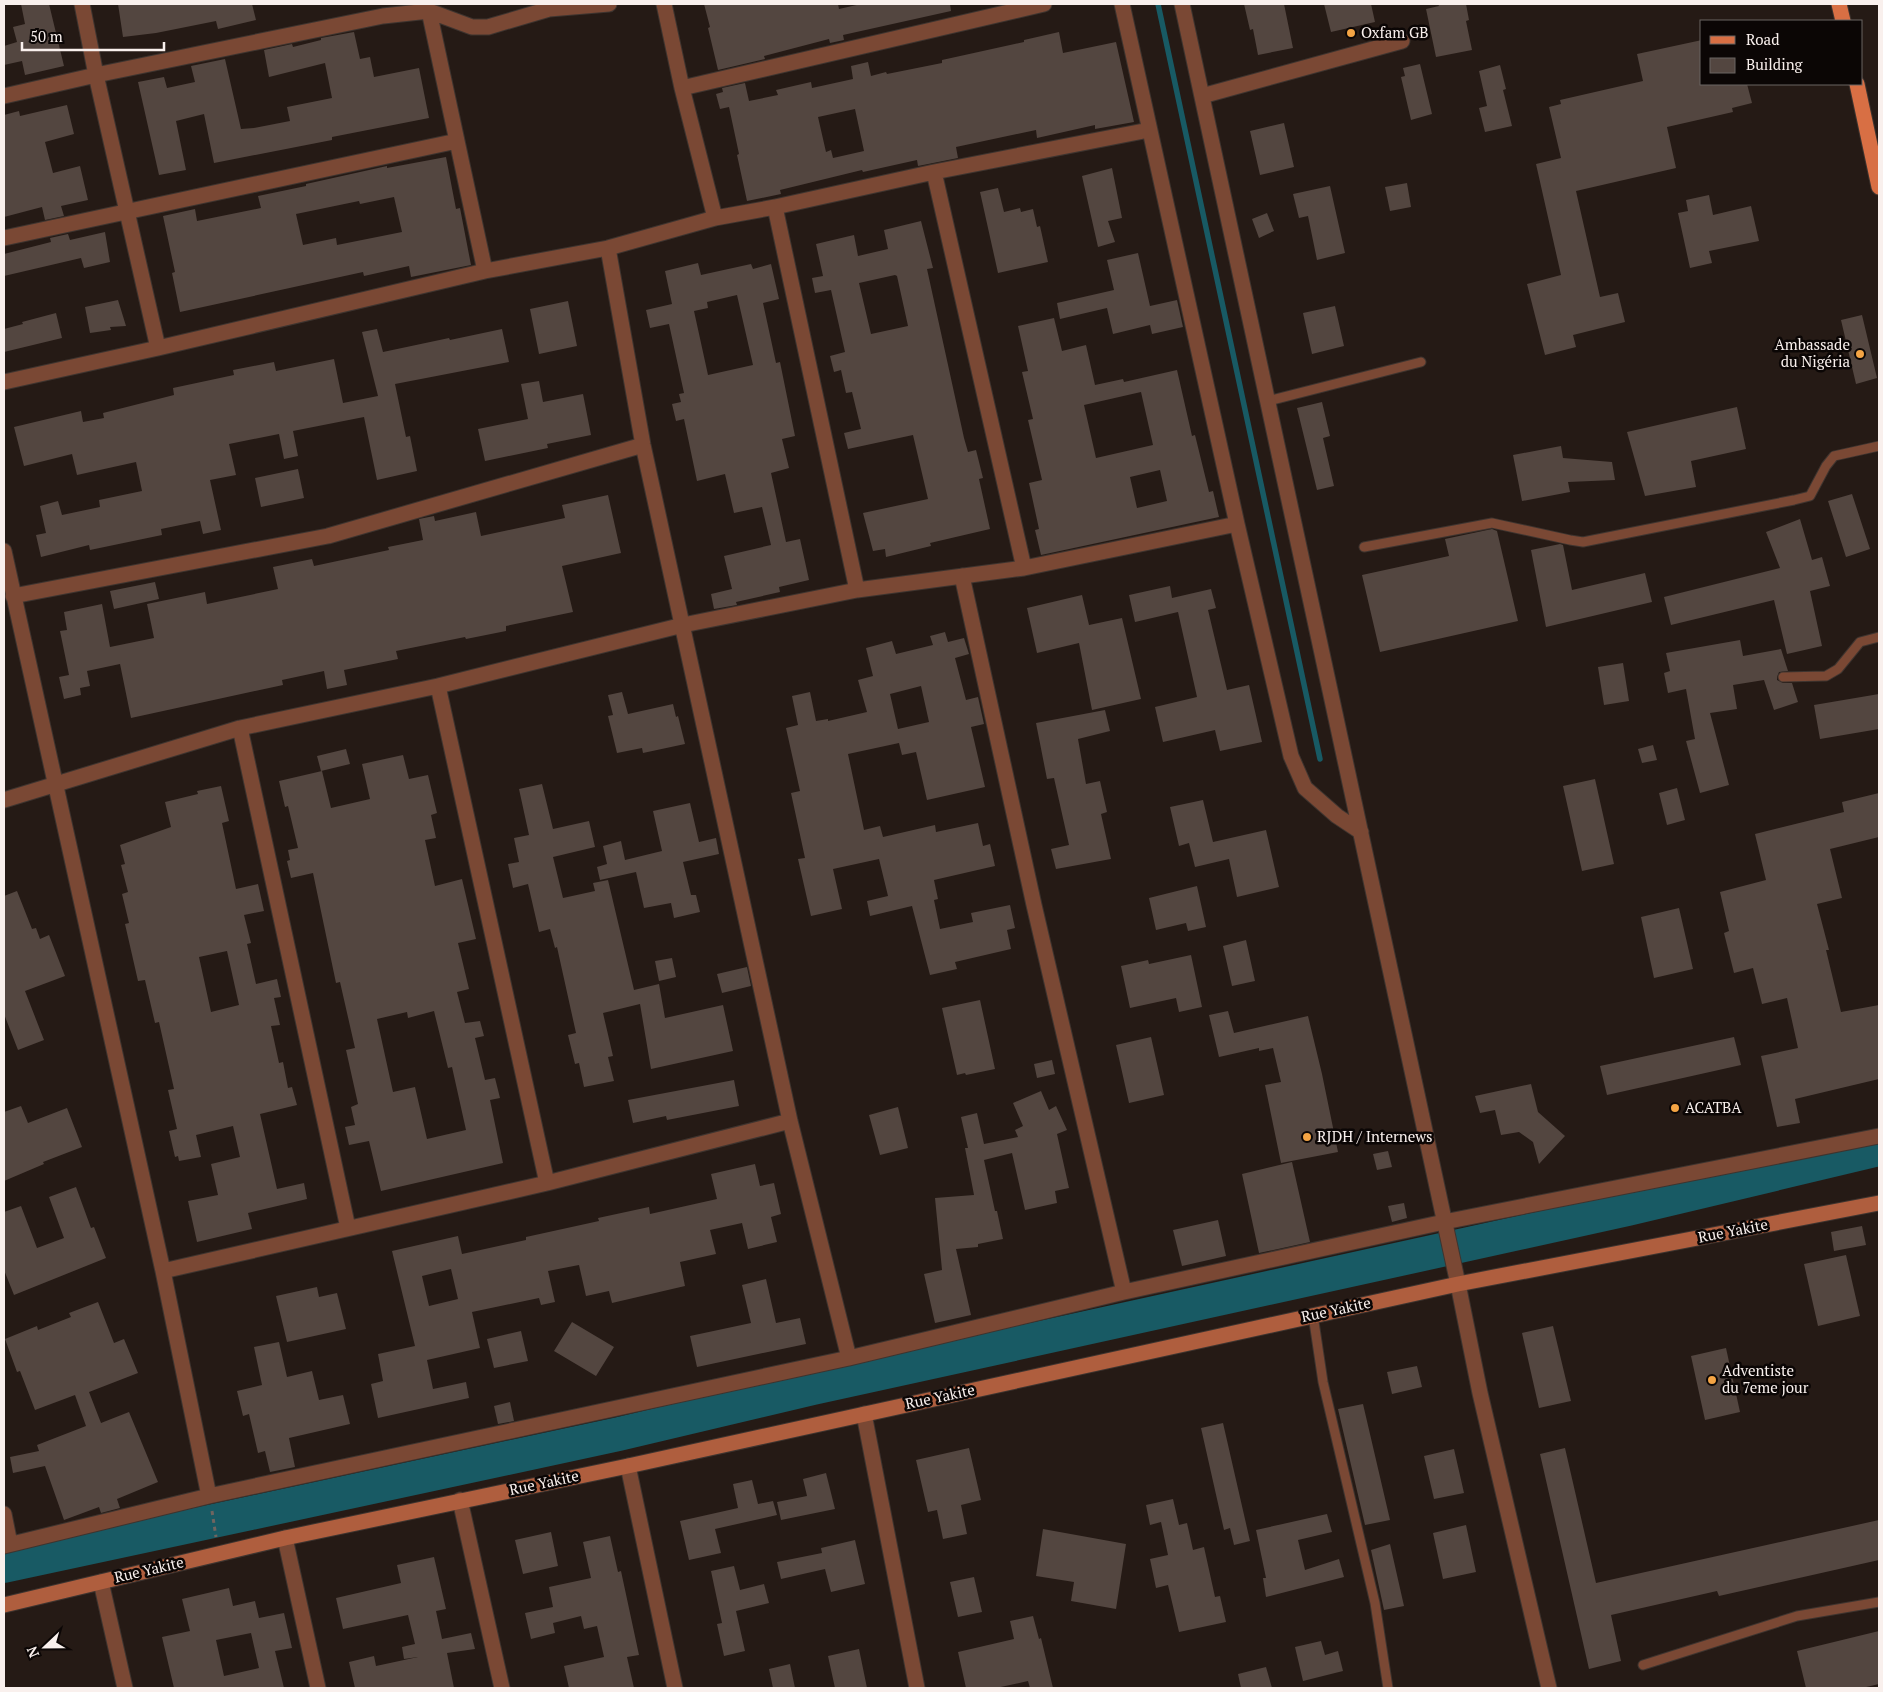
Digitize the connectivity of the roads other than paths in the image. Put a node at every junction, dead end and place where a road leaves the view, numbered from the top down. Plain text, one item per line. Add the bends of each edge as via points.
1 (82, 4) edge
2 (609, 4) edge
3 (664, 4) edge
4 (1044, 4) edge
5 (1122, 4) edge
6 (1182, 4) edge
7 (1840, 4) edge
8 (549, 7) edge
9 (429, 11) junction
10 (1843, 20) edge
11 (1402, 41) dead end
12 (96, 75) junction
13 (1857, 85) edge
14 (682, 88) junction
15 (4, 96) edge
16 (1202, 96) junction
17 (1149, 130) junction
18 (457, 140) junction
19 (934, 172) junction
20 (1879, 187) edge
21 (775, 207) junction
22 (126, 210) junction
23 (714, 218) junction
24 (4, 238) edge
25 (608, 248) junction
26 (485, 271) junction
27 (158, 348) junction
28 (1421, 362) dead end
29 (4, 382) edge
30 (1268, 401) junction
31 (643, 445) junction
32 (1879, 446) edge
33 (1237, 524) junction
34 (1364, 547) dead end
35 (4, 551) edge
36 (1024, 568) junction
37 (962, 576) junction
38 (857, 590) junction
39 (14, 596) junction
40 (683, 625) junction
41 (1879, 637) edge
42 (1783, 678) dead end
43 (438, 686) junction
44 (240, 728) junction
45 (55, 783) junction
46 (4, 800) edge
47 (1361, 832) junction
48 (790, 1121) junction
49 (1879, 1136) edge
50 (547, 1182) junction
51 (1879, 1203) edge
52 (1444, 1222) junction
53 (348, 1228) junction
54 (163, 1271) junction
55 (1458, 1284) junction
56 (1124, 1292) junction
57 (1313, 1315) junction
58 (849, 1358) junction
59 (864, 1414) junction
60 (628, 1466) junction
61 (209, 1496) junction
62 (460, 1500) junction
63 (4, 1514) edge
64 (285, 1538) junction
65 (7, 1545) edge
66 (101, 1582) junction
67 (1879, 1602) edge
68 (4, 1605) edge
69 (1643, 1665) dead end
70 (125, 1688) edge
71 (318, 1688) edge
72 (502, 1688) edge
73 (675, 1688) edge
74 (917, 1688) edge
75 (1388, 1688) edge
76 (1549, 1688) edge

1 - 12 street
2 - 8 street
3 - 14 street
4 - 14 street
5 - 17 street
6 - 16 street
7 - 10 main road
8 - 9 street via 488,27 472,28
9 - 12 street via 383,16
9 - 18 street
11 - 16 street
12 - 15 street
12 - 22 street
13 - 20 main road
14 - 23 street
16 - 30 street
17 - 19 street
17 - 33 street
18 - 22 street
18 - 26 street
19 - 21 street
19 - 36 street
21 - 23 street
21 - 38 street
22 - 24 street
22 - 27 street
23 - 25 street
25 - 26 street
25 - 31 street
26 - 27 street
27 - 29 street
28 - 30 lane
30 - 47 street
31 - 39 street via 328,536
31 - 40 street
32 - 34 lane via 1834,456 1810,496 1583,542 1492,523
33 - 36 street
33 - 47 street via 1291,756 1305,788
35 - 39 street
36 - 37 street
37 - 38 street
37 - 56 street
38 - 40 street
39 - 45 street
40 - 43 street
40 - 48 street
41 - 42 lane via 1860,642 1838,669 1826,676
43 - 44 street
43 - 50 street
44 - 45 street
44 - 53 street
45 - 46 street
45 - 54 street
47 - 52 street
48 - 50 street
48 - 58 street
49 - 52 street
50 - 53 street
51 - 55 main road, Rue Yakite
52 - 55 street
52 - 56 street
53 - 54 street
54 - 61 street
55 - 57 main road, Rue Yakite
55 - 76 street
56 - 58 street
57 - 59 main road, Rue Yakite
57 - 75 lane via 1323,1382 1375,1603
58 - 61 street
59 - 60 main road, Rue Yakite
59 - 74 street
60 - 62 main road, Rue Yakite
60 - 73 street
61 - 65 street
62 - 64 main road, Rue Yakite
62 - 72 street
63 - 65 street
64 - 66 main road, Rue Yakite
64 - 71 street
66 - 68 main road, Rue Yakite
66 - 70 street
67 - 69 lane via 1797,1616

